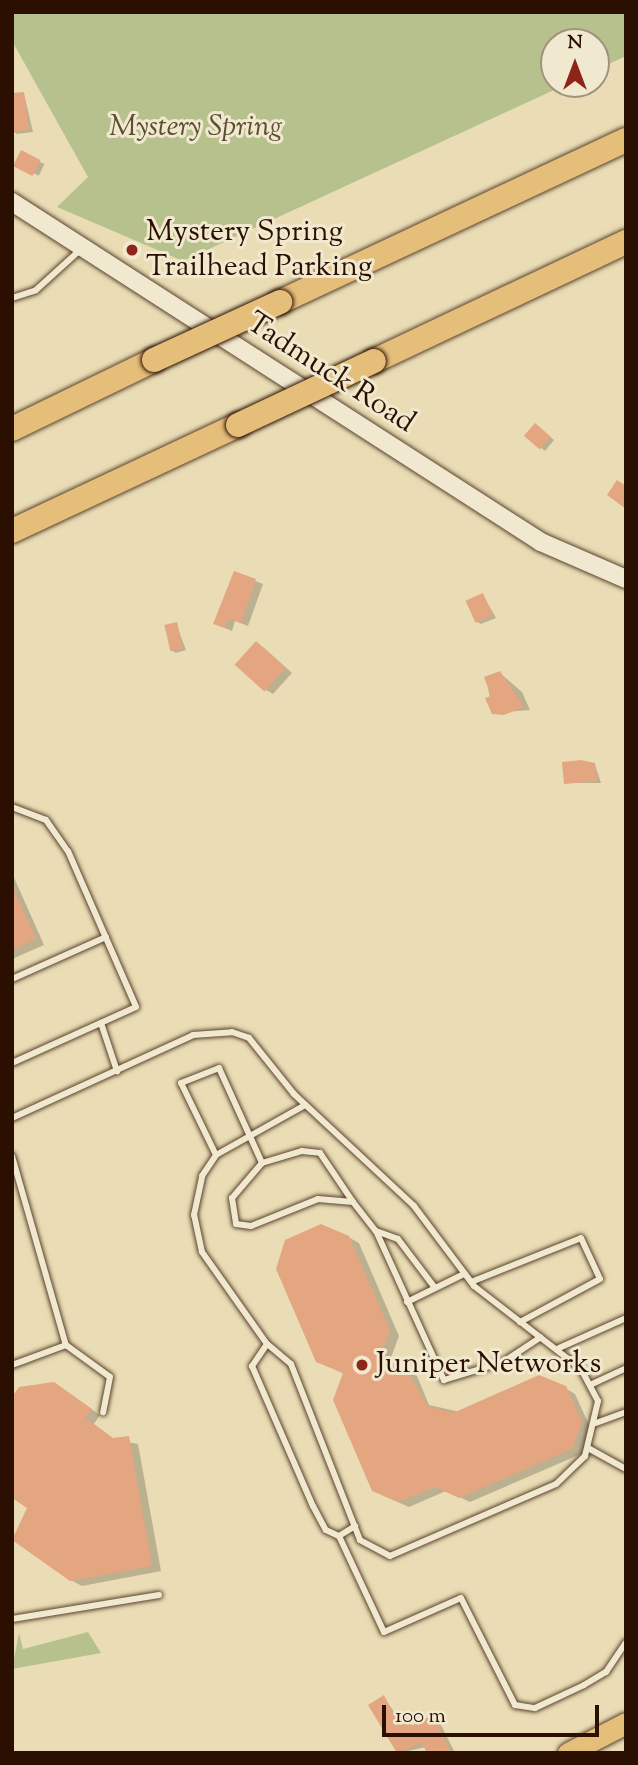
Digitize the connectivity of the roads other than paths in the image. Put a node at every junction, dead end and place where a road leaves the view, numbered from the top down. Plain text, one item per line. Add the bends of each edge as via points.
1 (626, 141) edge
2 (12, 202) edge
3 (626, 242) edge
4 (81, 249) junction
5 (12, 298) edge
6 (12, 429) edge
7 (12, 531) edge
8 (626, 579) edge
9 (12, 807) edge
10 (106, 937) junction
11 (12, 979) edge
12 (101, 1023) junction
13 (12, 1063) edge
14 (117, 1071) junction
15 (305, 1105) junction
16 (12, 1118) edge
17 (247, 1133) junction
18 (216, 1155) junction
19 (12, 1156) edge
20 (262, 1163) junction
21 (16, 1176) edge
22 (353, 1202) junction
23 (376, 1231) junction
24 (464, 1274) junction
25 (471, 1282) junction
26 (435, 1288) junction
27 (407, 1302) junction
28 (626, 1318) edge
29 (520, 1322) junction
30 (541, 1337) junction
31 (267, 1344) junction
32 (66, 1345) junction
33 (559, 1348) junction
34 (12, 1365) edge
35 (626, 1368) edge
36 (590, 1385) junction
37 (103, 1412) dead end
38 (626, 1412) edge
39 (596, 1423) junction
40 (588, 1448) junction
41 (626, 1469) edge
42 (355, 1527) junction
43 (339, 1536) junction
44 (159, 1595) dead end
45 (12, 1619) edge
46 (626, 1642) edge
47 (626, 1723) edge
48 (568, 1753) edge

1 - 6 highway, bridge
2 - 4 street, Tadmuck Road
3 - 7 highway, bridge
4 - 5 lane via 36,290
4 - 8 street, Tadmuck Road via 541,542
9 - 10 lane via 46,820 68,851
10 - 11 lane
10 - 12 lane via 136,1007
12 - 13 lane
12 - 14 lane
14 - 15 lane via 192,1035 232,1032 266,1052
14 - 16 lane
15 - 17 lane
15 - 24 lane via 414,1206
17 - 18 lane
17 - 18 lane via 219,1068 181,1083
17 - 20 lane
18 - 31 lane via 202,1177 194,1215 202,1252
19 - 21 lane
20 - 22 lane via 302,1151 320,1153
20 - 22 lane via 240,1181 232,1198 236,1224 251,1226 318,1199
21 - 32 lane
22 - 23 lane
23 - 26 lane via 398,1239
23 - 27 lane
24 - 25 lane
24 - 26 lane
25 - 29 lane
25 - 29 lane via 581,1238 600,1279
26 - 27 lane
27 - 30 lane via 444,1380 503,1363
28 - 33 lane
29 - 30 lane
30 - 33 lane
31 - 42 lane via 291,1364
31 - 43 lane via 252,1366 265,1406 326,1530
32 - 34 lane
32 - 37 lane via 110,1377
33 - 36 lane
35 - 36 lane
36 - 39 lane via 598,1401
38 - 39 lane
39 - 40 lane
40 - 41 lane
40 - 42 lane via 556,1483 390,1556 360,1540
42 - 43 lane
43 - 46 lane via 384,1632 461,1598 515,1705 535,1708 606,1672
44 - 45 lane
47 - 48 main road

